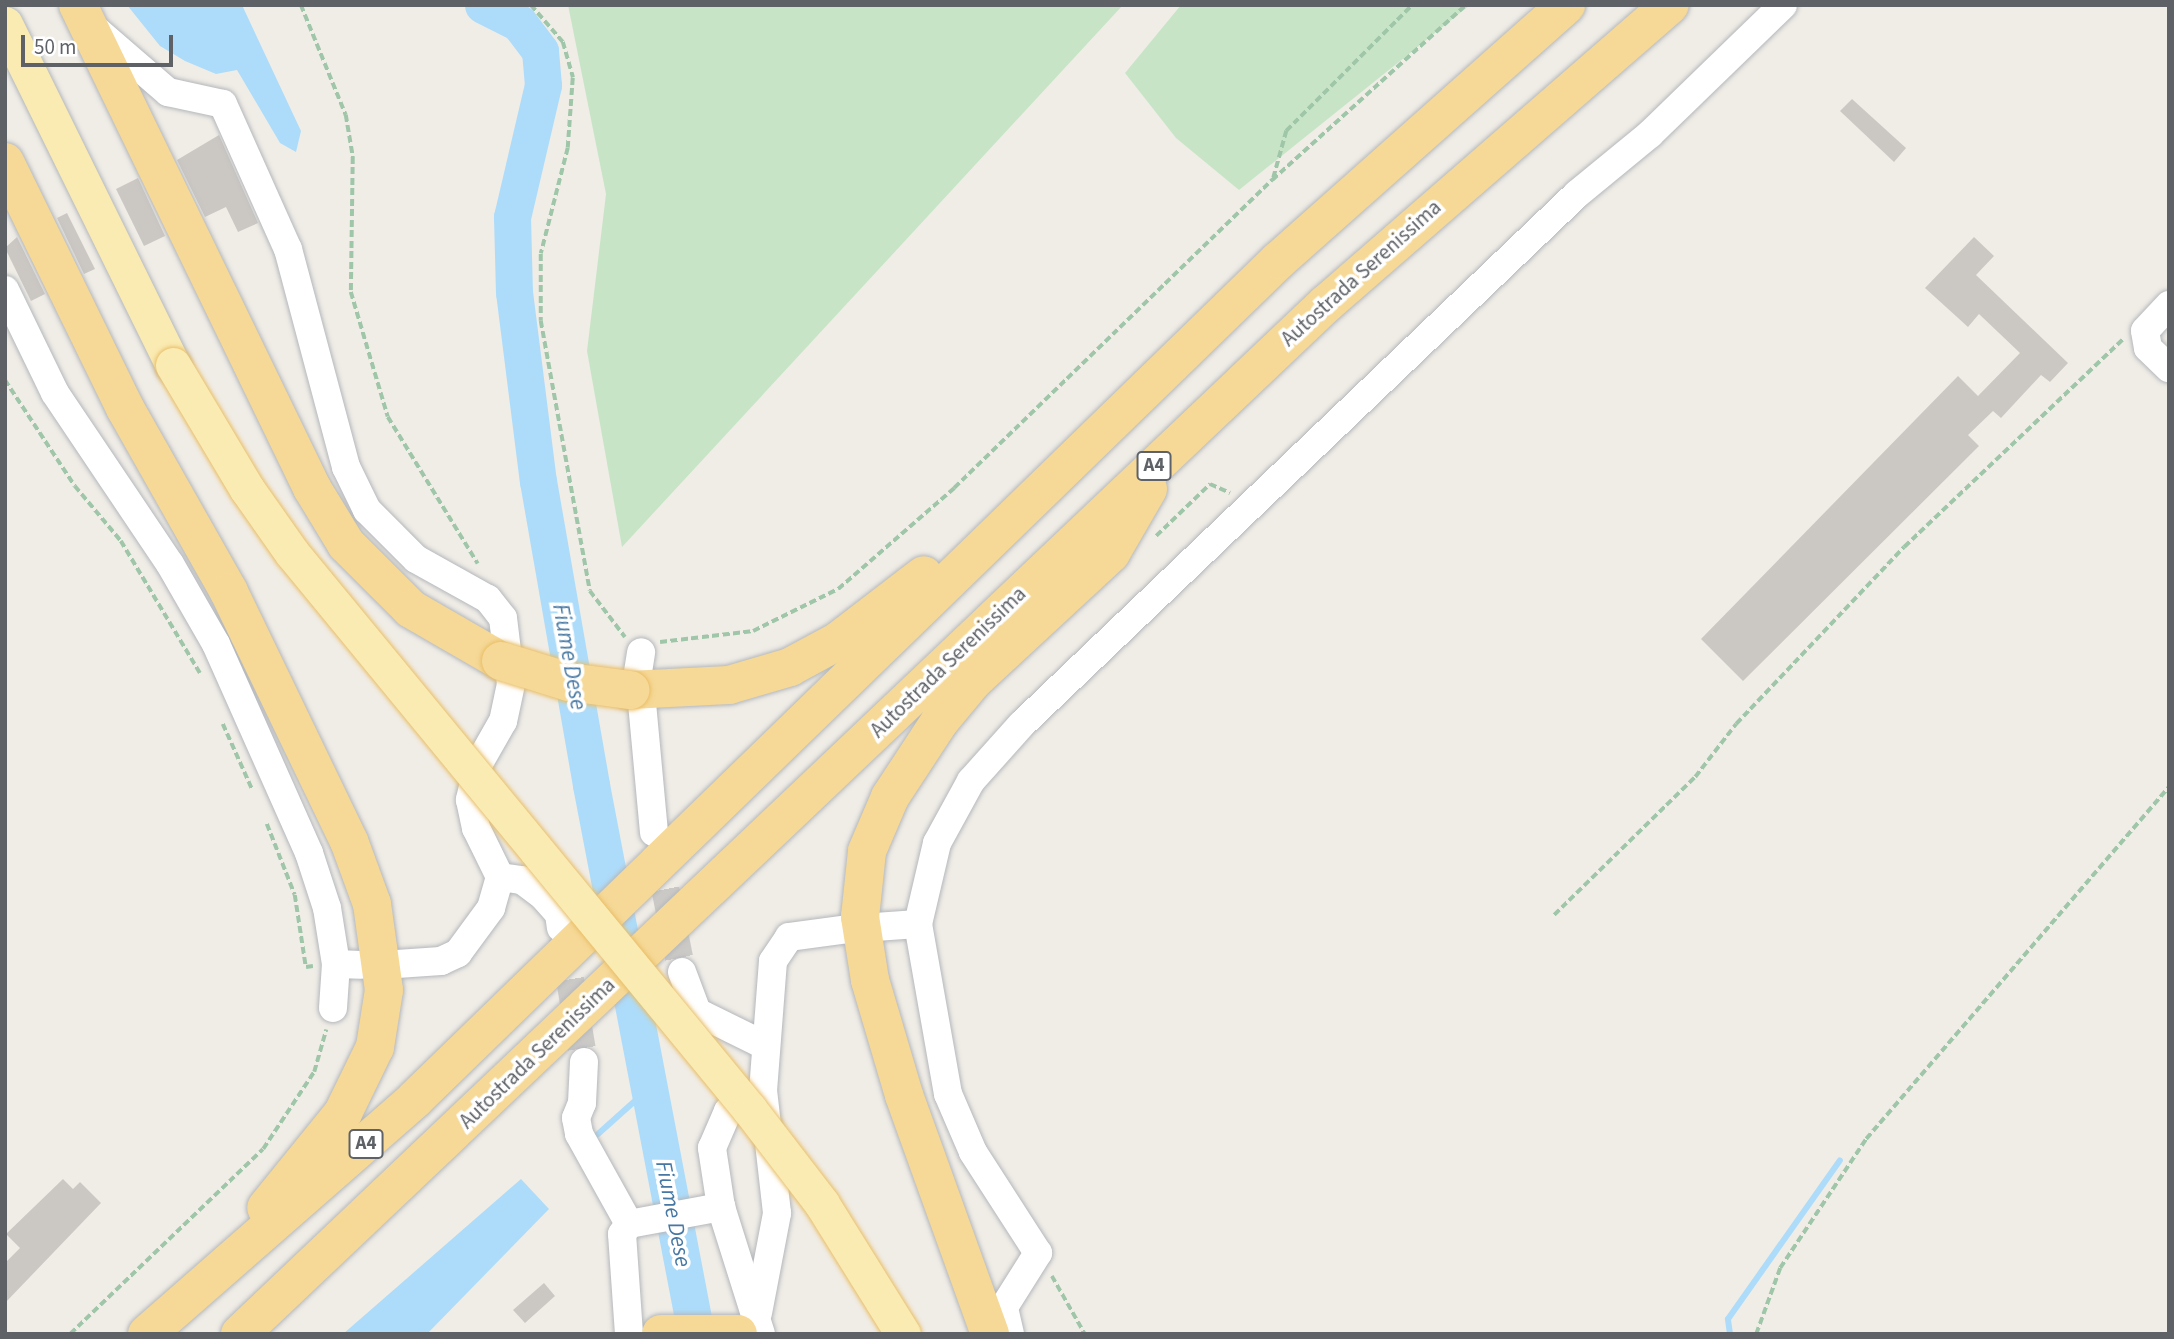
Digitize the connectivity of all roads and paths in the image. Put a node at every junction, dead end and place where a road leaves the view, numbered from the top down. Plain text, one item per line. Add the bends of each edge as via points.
1 (301, 5) edge
2 (531, 5) edge
3 (1412, 5) edge
4 (1466, 5) edge
5 (1566, 5) edge
6 (1670, 5) edge
7 (1783, 5) edge
8 (83, 15) edge
9 (5, 24) edge
10 (5, 162) edge
11 (1272, 180) junction
12 (5, 290) edge
13 (2169, 305) edge
14 (2145, 331) junction
15 (2169, 368) edge
16 (5, 380) edge
17 (1127, 405) junction
18 (1169, 452) junction
19 (1250, 510) junction
20 (1147, 545) dead end
21 (488, 599) junction
22 (638, 679) junction
23 (205, 681) dead end
24 (219, 714) dead end
25 (2169, 787) edge
26 (254, 794) dead end
27 (265, 818) dead end
28 (654, 832) tunnel mouth
29 (500, 877) junction
30 (1554, 915) dead end
31 (918, 924) junction
32 (569, 936) junction
33 (397, 964) dead end
34 (348, 965) junction
35 (681, 972) tunnel mouth
36 (333, 1008) joint
37 (766, 1046) junction
38 (584, 1062) tunnel mouth
39 (763, 1091) junction
40 (712, 1208) junction
41 (635, 1222) junction
42 (1038, 1252) junction
43 (753, 1327) edge
44 (70, 1334) edge
45 (145, 1334) edge
46 (240, 1334) edge
47 (629, 1334) edge
48 (661, 1334) edge
49 (903, 1334) edge
50 (989, 1334) edge
51 (1010, 1334) edge
52 (1085, 1334) edge
53 (1756, 1334) edge

1 - 21 path via 346,116 353,156 351,292 388,417 478,565
2 - 22 path via 563,43 573,78 568,148 541,254 541,321 551,388 590,591
3 - 11 path via 1286,131
4 - 11 path
5 - 17 highway, A4 via 1289,251
6 - 18 highway, Autostrada Serenissima / A4 via 1455,187
7 - 19 street via 1650,134 1577,194
8 - 21 street via 168,92 223,104 288,249 346,467 366,510 416,559
8 - 22 highway, bridge via 312,488 346,544 411,609 501,661 569,682
9 - 49 main road, bridge via 173,365 247,489 292,553 750,1110 822,1204
10 - 45 highway via 125,408 229,592 349,841 372,904 383,961 375,1047 342,1113 262,1214 185,1280
11 - 22 path via 954,488 838,590 752,631 649,643
12 - 34 street via 55,393 170,564 216,644 309,853
13 - 14 street
14 - 15 street via 2148,348
14 - 30 path via 2119,340 2017,446 1904,547 1736,724 1695,777
16 - 23 path via 75,486 121,541
17 - 22 highway via 1052,459 940,563 838,641 790,667 729,685
17 - 32 highway, A4 via 629,893
18 - 46 highway, Autostrada Serenissima / A4
18 - 50 highway via 1111,553 973,681 940,721 890,797 867,851 860,917 870,979 904,1095
19 - 20 path via 1223,487 1210,485
19 - 31 street via 1021,725 971,781 937,843
21 - 29 street via 503,618 510,645 511,684 503,721 479,763 470,800 475,828
22 - 28 street
24 - 26 path
25 - 53 path via 1866,1139 1780,1268
27 - 34 path via 295,895 306,967
29 - 32 street via 522,880 542,895 559,914
29 - 33 street via 491,908 458,953 441,961
31 - 37 street via 804,932 779,945
31 - 42 street via 948,1094 973,1152
32 - 45 highway, A4 via 289,1214
34 - 36 street
35 - 37 street via 697,1012
36 - 44 path via 314,1072 263,1149 200,1213 95,1304
37 - 39 street
38 - 41 street via 582,1103 576,1118 579,1134
39 - 40 street via 728,1111 712,1148
39 - 43 street via 777,1213
40 - 41 street
40 - 43 street
41 - 47 street via 621,1251
42 - 51 street via 1004,1307
42 - 52 path
43 - 48 highway

